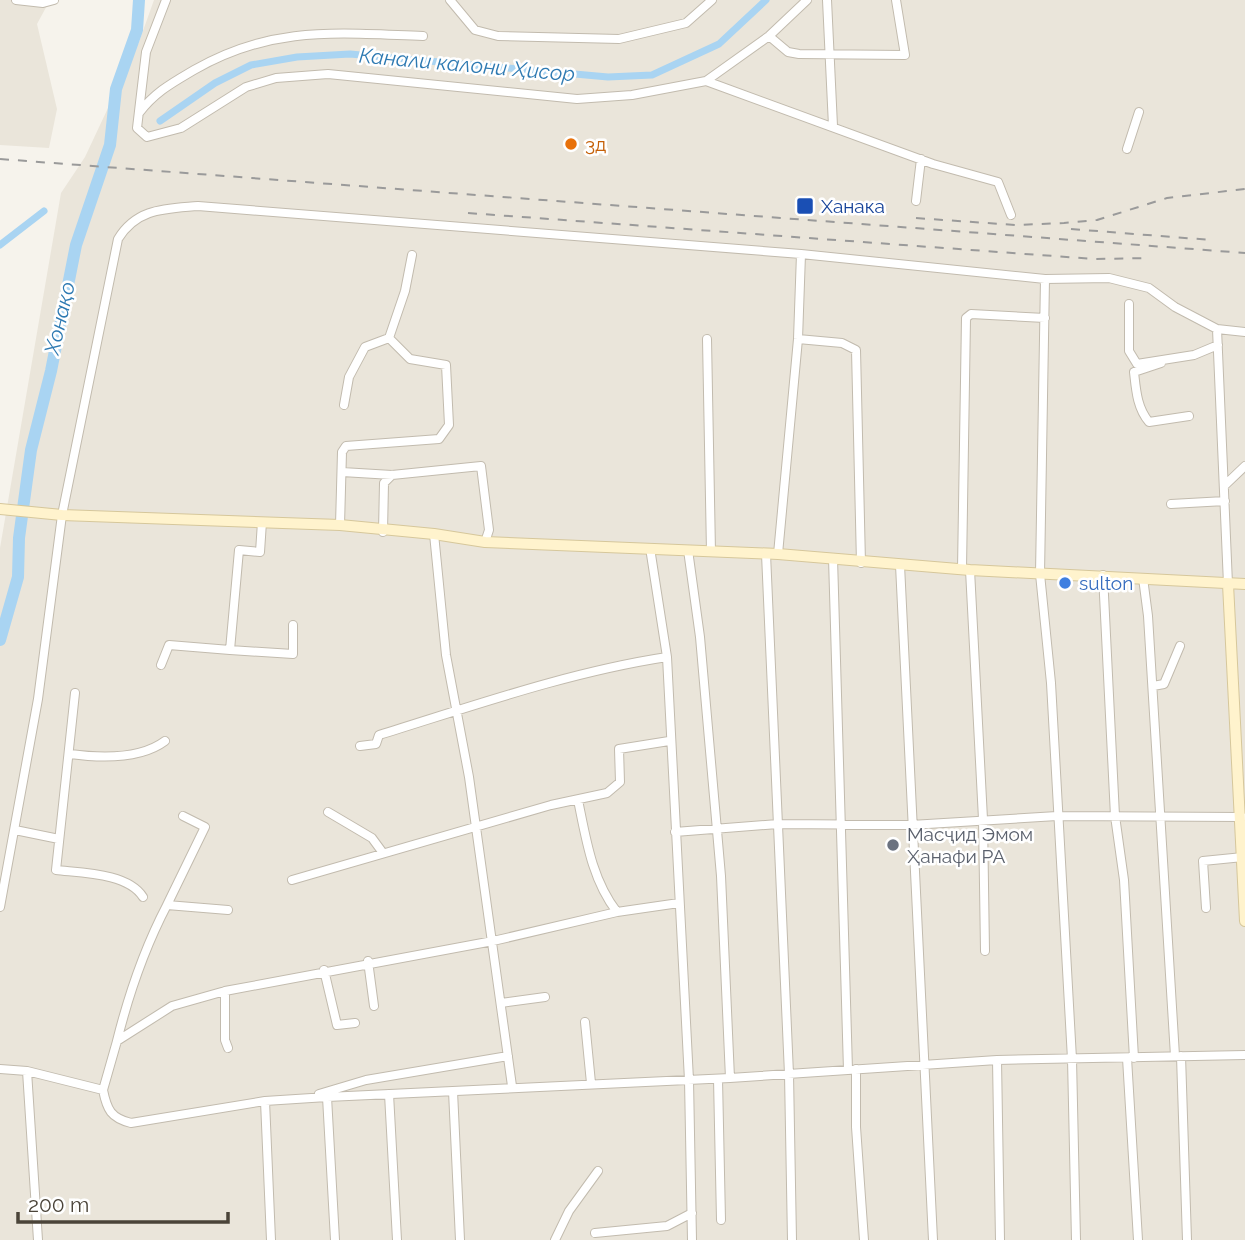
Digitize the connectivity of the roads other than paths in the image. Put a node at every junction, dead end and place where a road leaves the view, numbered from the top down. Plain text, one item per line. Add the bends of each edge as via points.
1 (16, 0) edge
2 (54, 0) edge
3 (166, 0) edge
4 (450, 0) edge
5 (712, 0) edge
6 (807, 0) edge
7 (827, 0) edge
8 (895, 0) edge
9 (424, 36) dead end
10 (769, 36) junction
11 (829, 53) junction
12 (706, 81) junction
13 (1139, 112) dead end
14 (138, 115) junction
15 (833, 126) junction
16 (1127, 149) dead end
17 (921, 159) junction
18 (916, 201) dead end
19 (1011, 215) dead end
20 (801, 254) junction
21 (412, 255) dead end
22 (1045, 279) junction
23 (1129, 304) dead end
24 (1045, 318) junction
25 (1217, 330) junction
26 (1245, 332) edge
27 (389, 338) junction
28 (707, 339) dead end
29 (798, 339) junction
30 (1218, 345) junction
31 (1163, 360) junction
32 (344, 405) dead end
33 (1189, 415) dead end
34 (1245, 466) edge
35 (342, 472) junction
36 (392, 475) junction
37 (1224, 486) junction
38 (1225, 501) junction
39 (1171, 504) dead end
40 (0, 509) edge
41 (62, 515) junction
42 (262, 522) junction
43 (340, 525) junction
44 (383, 531) junction
45 (435, 534) junction
46 (485, 542) junction
47 (650, 548) junction
48 (688, 550) junction
49 (711, 552) junction
50 (766, 554) junction
51 (778, 554) junction
52 (833, 558) junction
53 (861, 563) junction
54 (900, 565) junction
55 (966, 570) junction
56 (1040, 574) junction
57 (1103, 575) junction
58 (1143, 578) junction
59 (1228, 584) junction
60 (1245, 584) edge
61 (293, 625) dead end
62 (1180, 646) dead end
63 (230, 650) junction
64 (667, 657) junction
65 (161, 666) dead end
66 (1153, 687) junction
67 (75, 693) dead end
68 (457, 711) junction
69 (165, 740) dead end
70 (669, 741) junction
71 (359, 746) dead end
72 (70, 754) junction
73 (578, 800) junction
74 (328, 812) dead end
75 (183, 816) dead end
76 (1057, 816) junction
77 (1115, 816) junction
78 (1161, 817) junction
79 (1243, 817) edge
80 (983, 819) junction
81 (839, 823) junction
82 (778, 824) junction
83 (911, 825) junction
84 (475, 828) junction
85 (717, 829) junction
86 (15, 830) junction
87 (675, 832) junction
88 (59, 839) junction
89 (383, 853) junction
90 (1243, 858) junction
91 (292, 880) dead end
92 (143, 898) dead end
93 (679, 903) junction
94 (167, 905) junction
95 (0, 907) edge
96 (1206, 908) dead end
97 (228, 910) dead end
98 (617, 912) junction
99 (1245, 921) edge
100 (493, 941) junction
101 (985, 951) dead end
102 (368, 961) junction
103 (324, 970) junction
104 (225, 991) junction
105 (545, 998) dead end
106 (501, 1003) junction
107 (374, 1006) dead end
108 (585, 1022) dead end
109 (355, 1023) dead end
110 (117, 1041) junction
111 (228, 1048) dead end
112 (1245, 1055) edge
113 (508, 1056) junction
114 (1178, 1056) junction
115 (1131, 1058) junction
116 (1072, 1059) junction
117 (997, 1060) junction
118 (926, 1064) junction
119 (0, 1069) edge
120 (852, 1070) junction
121 (27, 1071) junction
122 (789, 1074) junction
123 (730, 1078) junction
124 (718, 1079) junction
125 (689, 1080) junction
126 (591, 1083) junction
127 (512, 1086) junction
128 (103, 1090) junction
129 (453, 1091) junction
130 (389, 1094) junction
131 (327, 1097) junction
132 (303, 1099) junction
133 (265, 1101) junction
134 (598, 1171) dead end
135 (692, 1213) junction
136 (721, 1220) dead end
137 (595, 1233) dead end
138 (38, 1240) edge
139 (271, 1240) edge
140 (335, 1240) edge
141 (397, 1240) edge
142 (460, 1240) edge
143 (555, 1240) edge
144 (692, 1240) edge
145 (792, 1240) edge
146 (863, 1240) edge
147 (933, 1240) edge
148 (1000, 1240) edge
149 (1076, 1240) edge
150 (1138, 1240) edge
151 (1186, 1240) edge

1 - 2 street
3 - 14 street via 146,52
4 - 5 street via 475,30 498,36 618,39 685,23
6 - 10 street
7 - 11 street
8 - 11 street via 905,55
9 - 14 street via 309,33 262,40 221,54 155,93
10 - 11 street via 788,52
10 - 12 street
11 - 15 street
12 - 14 street via 632,95 577,99 328,74 276,78 246,87 181,128 147,137 137,128
12 - 15 street
13 - 16 street
15 - 17 street
17 - 18 street
17 - 19 street via 998,182
20 - 22 street
20 - 29 street
20 - 41 street via 198,206 151,210 126,226 118,239
21 - 27 street
22 - 24 street
22 - 25 street via 1110,278 1149,288
23 - 31 street via 1129,351 1137,364
24 - 55 street via 971,314 966,318
24 - 56 street
25 - 26 street
25 - 30 street
27 - 32 street via 365,347 349,377
27 - 35 street via 410,359 446,365 449,425 439,439 346,446
28 - 49 street
29 - 51 street
29 - 53 street via 842,343 856,350
30 - 31 street
30 - 37 street
31 - 33 street via 1158,366 1134,372 1144,416 1149,422
34 - 37 street
35 - 36 street
35 - 43 street
36 - 44 street via 384,483
36 - 46 street via 481,466 489,530
37 - 38 street
38 - 39 street
38 - 59 street
40 - 41 street
41 - 42 street
41 - 86 street
42 - 43 street
42 - 63 street via 260,552 239,550
43 - 44 street
44 - 45 street
45 - 46 street
45 - 68 street via 446,655
46 - 47 street
47 - 48 street
47 - 64 street
48 - 49 street
48 - 85 street via 701,638
49 - 50 street
50 - 51 street
50 - 82 street
51 - 52 street
52 - 53 street
52 - 81 street
53 - 54 street
54 - 55 street
54 - 83 street
55 - 56 street
55 - 80 street
56 - 57 street
56 - 76 street
57 - 58 street
57 - 77 street
58 - 59 street
58 - 66 street
59 - 60 street
59 - 79 street
61 - 63 street via 293,654
62 - 66 street via 1164,684
63 - 65 street via 169,645
64 - 68 street
64 - 70 street
66 - 78 street
67 - 72 street
68 - 71 street via 379,735 376,744
68 - 84 street
69 - 72 street via 151,752
70 - 73 street via 619,750 618,785 607,793
70 - 87 street
72 - 88 street
73 - 84 street
73 - 98 street via 594,868 603,893
74 - 89 street via 372,838
75 - 94 street via 205,827
76 - 77 street
76 - 80 street
76 - 116 street
77 - 78 street
77 - 115 street via 1124,880
78 - 79 street
78 - 114 street
79 - 90 street
80 - 83 street
80 - 101 street
81 - 82 street
81 - 83 street
81 - 120 street
82 - 85 street
82 - 122 street
83 - 118 street
84 - 89 street
84 - 100 street
85 - 87 street
85 - 123 street
86 - 88 street
86 - 95 street
87 - 93 street
88 - 92 street via 56,870 102,876 137,888
89 - 91 street
90 - 96 street via 1203,861
90 - 99 street
93 - 98 street
93 - 125 street
94 - 97 street
94 - 110 street via 129,994
98 - 100 street
100 - 102 street
100 - 106 street
102 - 103 street
102 - 107 street
103 - 104 street
103 - 109 street via 337,1025
104 - 110 street via 172,1006
104 - 111 street
105 - 106 street
106 - 113 street
108 - 126 street
110 - 128 street
112 - 114 street
113 - 127 street
113 - 132 street via 366,1080
114 - 115 street
114 - 151 street
115 - 116 street
115 - 150 street
116 - 117 street
116 - 149 street
117 - 118 street
117 - 148 street
118 - 120 street
118 - 147 street
119 - 121 street
120 - 122 street
120 - 146 street
121 - 128 street
121 - 138 street
122 - 123 street
122 - 145 street
123 - 124 street
124 - 125 street
124 - 136 street
125 - 126 street
125 - 135 street
126 - 127 street
127 - 129 street
128 - 133 street via 106,1109 116,1119 131,1123
129 - 130 street
129 - 142 street
130 - 131 street
130 - 141 street
131 - 132 street
131 - 140 street
132 - 133 street
133 - 139 street
134 - 143 street
135 - 137 street via 667,1226
135 - 144 street

